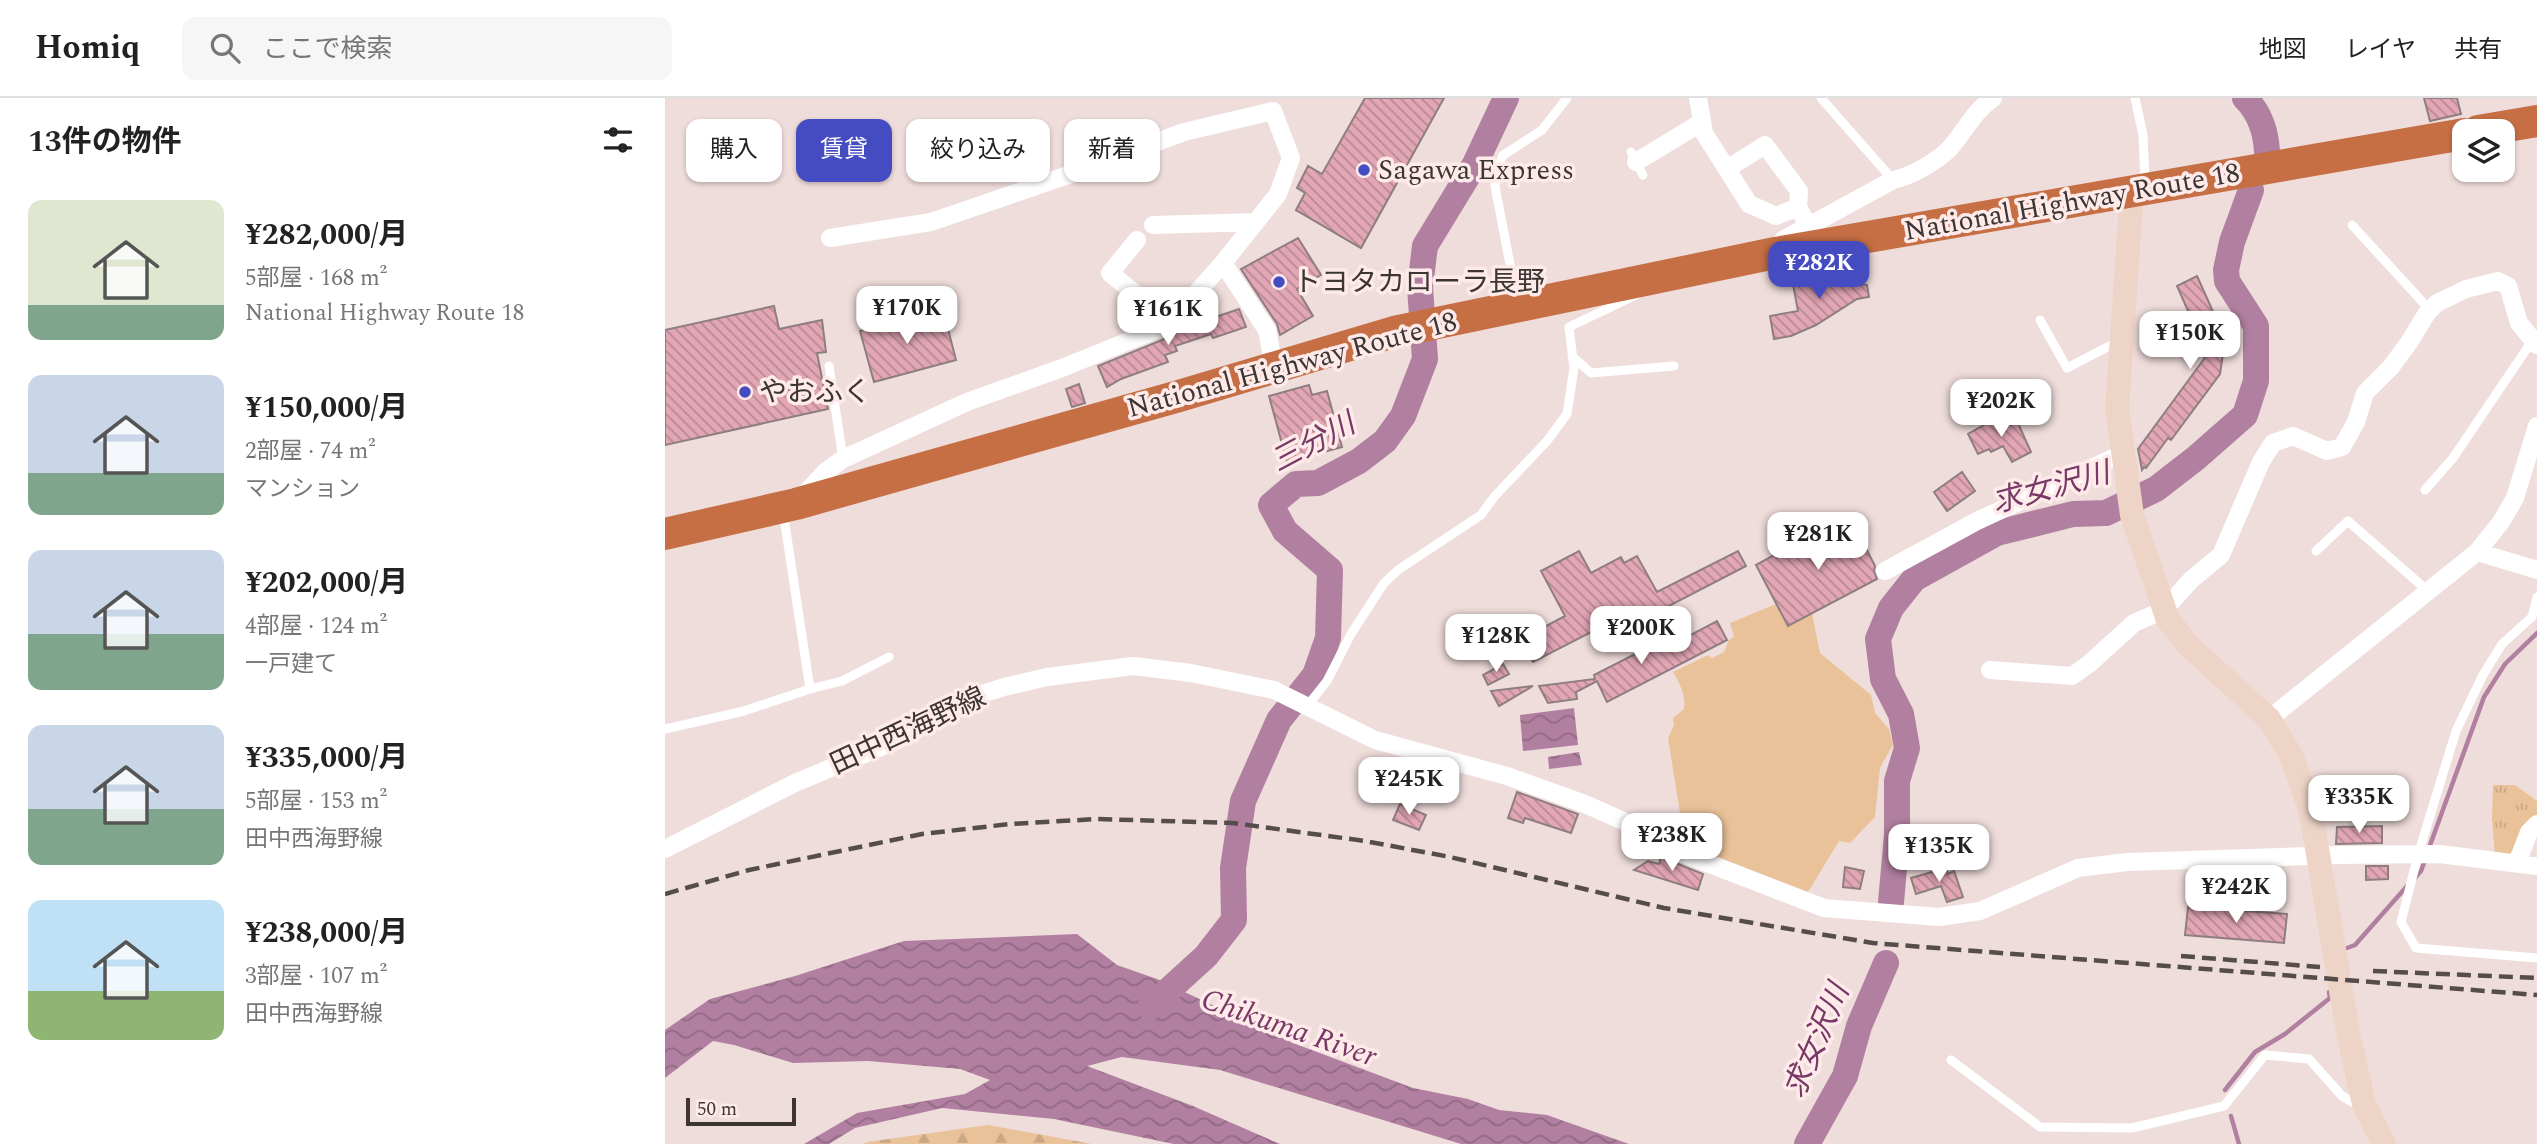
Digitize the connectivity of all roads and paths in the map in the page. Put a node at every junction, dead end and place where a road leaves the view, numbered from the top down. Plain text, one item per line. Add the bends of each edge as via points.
1 (1567, 98) edge
2 (1698, 98) edge
3 (1821, 98) edge
4 (1993, 98) edge
5 (2135, 98) edge
6 (2537, 121) edge
7 (1702, 122) junction
8 (2515, 125) edge
9 (2452, 136) edge
10 (1636, 163) dead end
11 (1727, 169) junction
12 (1893, 180) junction
13 (2139, 189) junction
14 (1798, 207) junction
15 (1256, 222) junction
16 (1153, 225) dead end
17 (2352, 225) dead end
18 (1809, 227) junction
19 (830, 237) dead end
20 (1137, 240) dead end
21 (1775, 253) junction
22 (1223, 263) junction
23 (1659, 276) junction
24 (1518, 306) junction
25 (2430, 310) junction
26 (2040, 320) dead end
27 (1168, 325) junction
28 (2122, 340) junction
29 (2534, 343) edge
30 (1572, 356) junction
31 (829, 366) dead end
32 (1674, 366) dead end
33 (1274, 367) junction
34 (2537, 426) edge
35 (2122, 454) junction
36 (843, 460) junction
37 (2425, 490) dead end
38 (790, 505) junction
39 (665, 534) edge
40 (2316, 551) dead end
41 (2477, 552) junction
42 (2537, 570) edge
43 (1885, 572) dead end
44 (2430, 592) junction
45 (2537, 597) edge
46 (2164, 610) junction
47 (889, 657) dead end
48 (1990, 670) dead end
49 (810, 689) junction
50 (1308, 705) junction
51 (2269, 719) junction
52 (665, 729) edge
53 (2537, 824) edge
54 (665, 849) edge
55 (2418, 855) junction
56 (2318, 856) junction
57 (2517, 863) junction
58 (2537, 866) edge
59 (2537, 958) edge
60 (1951, 1060) dead end
61 (2367, 1111) junction
62 (2384, 1144) edge

1 - 24 lane via 1542,130 1502,156 1495,186
2 - 7 street
3 - 12 lane
4 - 12 street via 1949,150 1907,178
5 - 13 lane via 2143,135
6 - 8 highway
7 - 10 street
7 - 11 street
9 - 13 highway, National Highway Route 18
11 - 14 street via 1749,204 1776,216
11 - 14 street via 1765,145 1799,191
12 - 18 street
13 - 21 highway, National Highway Route 18
13 - 28 street
14 - 18 street
15 - 16 street
15 - 19 street via 1278,194 1291,158 1273,111 1184,132 931,222
15 - 22 street
17 - 25 lane
18 - 21 street via 1783,240
20 - 27 street via 1110,273
21 - 23 highway, National Highway Route 18
22 - 27 street
22 - 33 street via 1267,330
23 - 24 highway, National Highway Route 18
23 - 30 lane via 1645,291 1569,327
24 - 33 highway, National Highway Route 18 via 1394,331
25 - 29 street via 2466,289 2498,281 2508,286 2519,323
25 - 46 street via 2391,367 2365,393 2356,422 2341,447 2327,451 2293,436 2273,443 2221,555
26 - 28 lane via 2067,368
27 - 36 street via 967,402
28 - 35 street via 2117,409
29 - 37 lane
30 - 32 lane via 1591,373
30 - 50 lane via 1567,414 1547,441 1482,515 1384,583
31 - 36 lane
33 - 38 highway, National Highway Route 18
34 - 41 street via 2515,498
35 - 43 street via 1977,520
35 - 46 street via 2132,515
36 - 38 street
38 - 39 highway, National Highway Route 18
38 - 49 lane
40 - 44 lane via 2348,521
41 - 42 street
41 - 44 street
44 - 51 street
45 - 55 lane via 2532,617 2502,644 2456,731
46 - 48 street via 2134,623 2072,676
46 - 51 street via 2188,645
47 - 49 lane via 842,681
49 - 52 lane via 744,711
50 - 54 street, 田中西海野線 via 1256,685 1133,666 1047,677 951,706 898,740 795,783
50 - 56 street, 田中西海野線 via 1375,740 1507,776 1585,804 1630,824 1663,846 1824,908 1939,917 1980,911 2078,868 2127,862
51 - 56 street via 2302,784
53 - 57 street
55 - 56 street, 田中西海野線
55 - 57 street, 田中西海野線
55 - 59 lane via 2401,922 2416,948
56 - 61 street via 2349,1038
57 - 58 street, 田中西海野線
60 - 61 lane via 2040,1127 2132,1128 2224,1106 2265,1055 2309,1059 2342,1096
61 - 62 street

